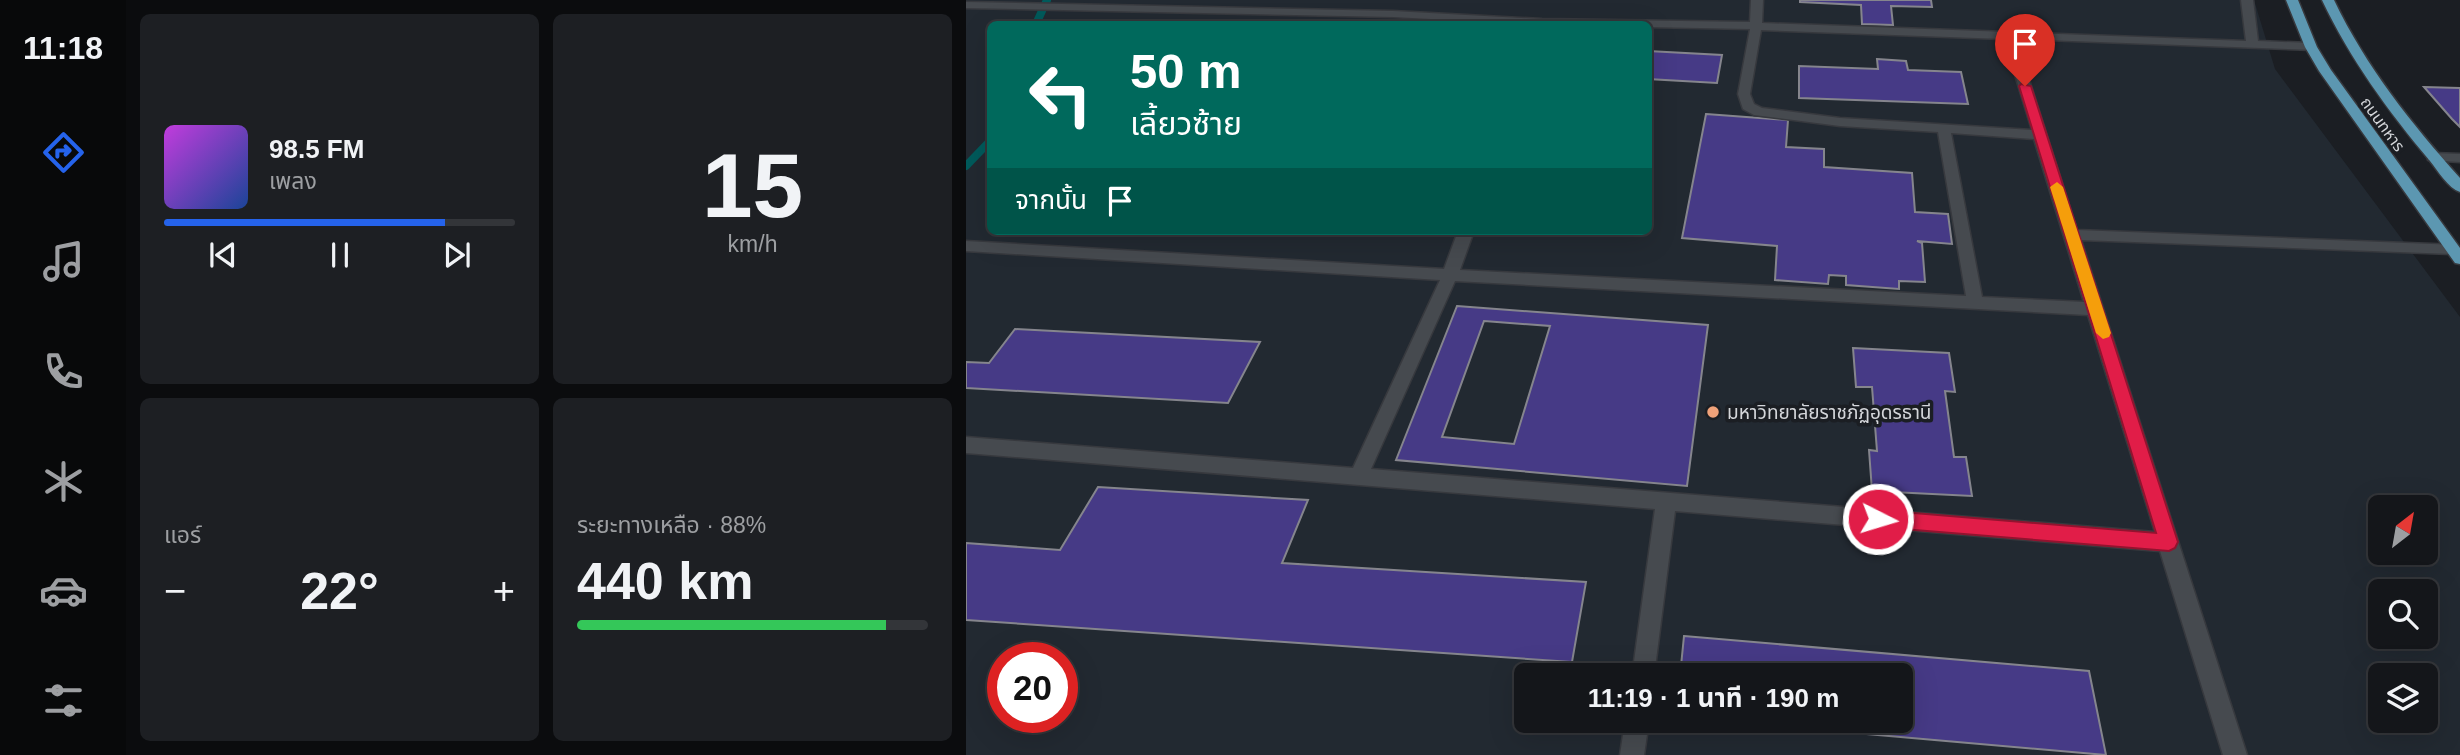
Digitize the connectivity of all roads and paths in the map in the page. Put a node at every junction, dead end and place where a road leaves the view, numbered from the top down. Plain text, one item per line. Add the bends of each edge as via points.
1 (1150, 0) edge
2 (1399, 0) edge
3 (1757, 0) edge
4 (2247, 0) edge
5 (2292, 0) edge
6 (2328, 0) edge
7 (972, 8) edge
8 (1139, 11) junction
9 (1394, 14) junction
10 (1508, 21) edge
11 (1652, 25) edge
12 (1756, 26) junction
13 (2009, 37) junction
14 (2252, 44) junction
15 (2311, 47) junction
16 (1944, 129) junction
17 (2040, 135) junction
18 (2433, 157) junction
19 (2460, 158) edge
20 (2460, 187) edge
21 (1465, 235) edge
22 (2072, 235) junction
23 (966, 246) edge
24 (2456, 254) edge
25 (1450, 275) junction
26 (1975, 303) junction
27 (2096, 309) junction
28 (966, 445) edge
29 (1358, 477) junction
30 (1666, 501) junction
31 (2169, 542) junction
32 (1645, 663) edge
33 (1635, 733) edge
34 (1632, 755) edge
35 (2235, 755) edge

1 - 8 street
2 - 9 street
3 - 12 street
4 - 14 street
5 - 15 main road, ถนนทหาร
6 - 18 main road, ถนนทหาร via 2356,53
7 - 8 street
8 - 9 street
9 - 10 street
11 - 12 street
12 - 13 street
12 - 16 street via 1744,94 1748,106 1759,113
13 - 14 street
13 - 17 street
14 - 15 street
15 - 24 main road, ถนนทหาร
16 - 17 street
16 - 26 street
17 - 22 street
18 - 19 street
18 - 20 main road, ถนนทหาร
21 - 25 street
22 - 24 street
22 - 27 street
23 - 25 street
25 - 26 street
25 - 29 street
26 - 27 street
27 - 31 street
28 - 29 street
29 - 30 street
30 - 31 street
30 - 32 street
31 - 35 street
33 - 34 street

